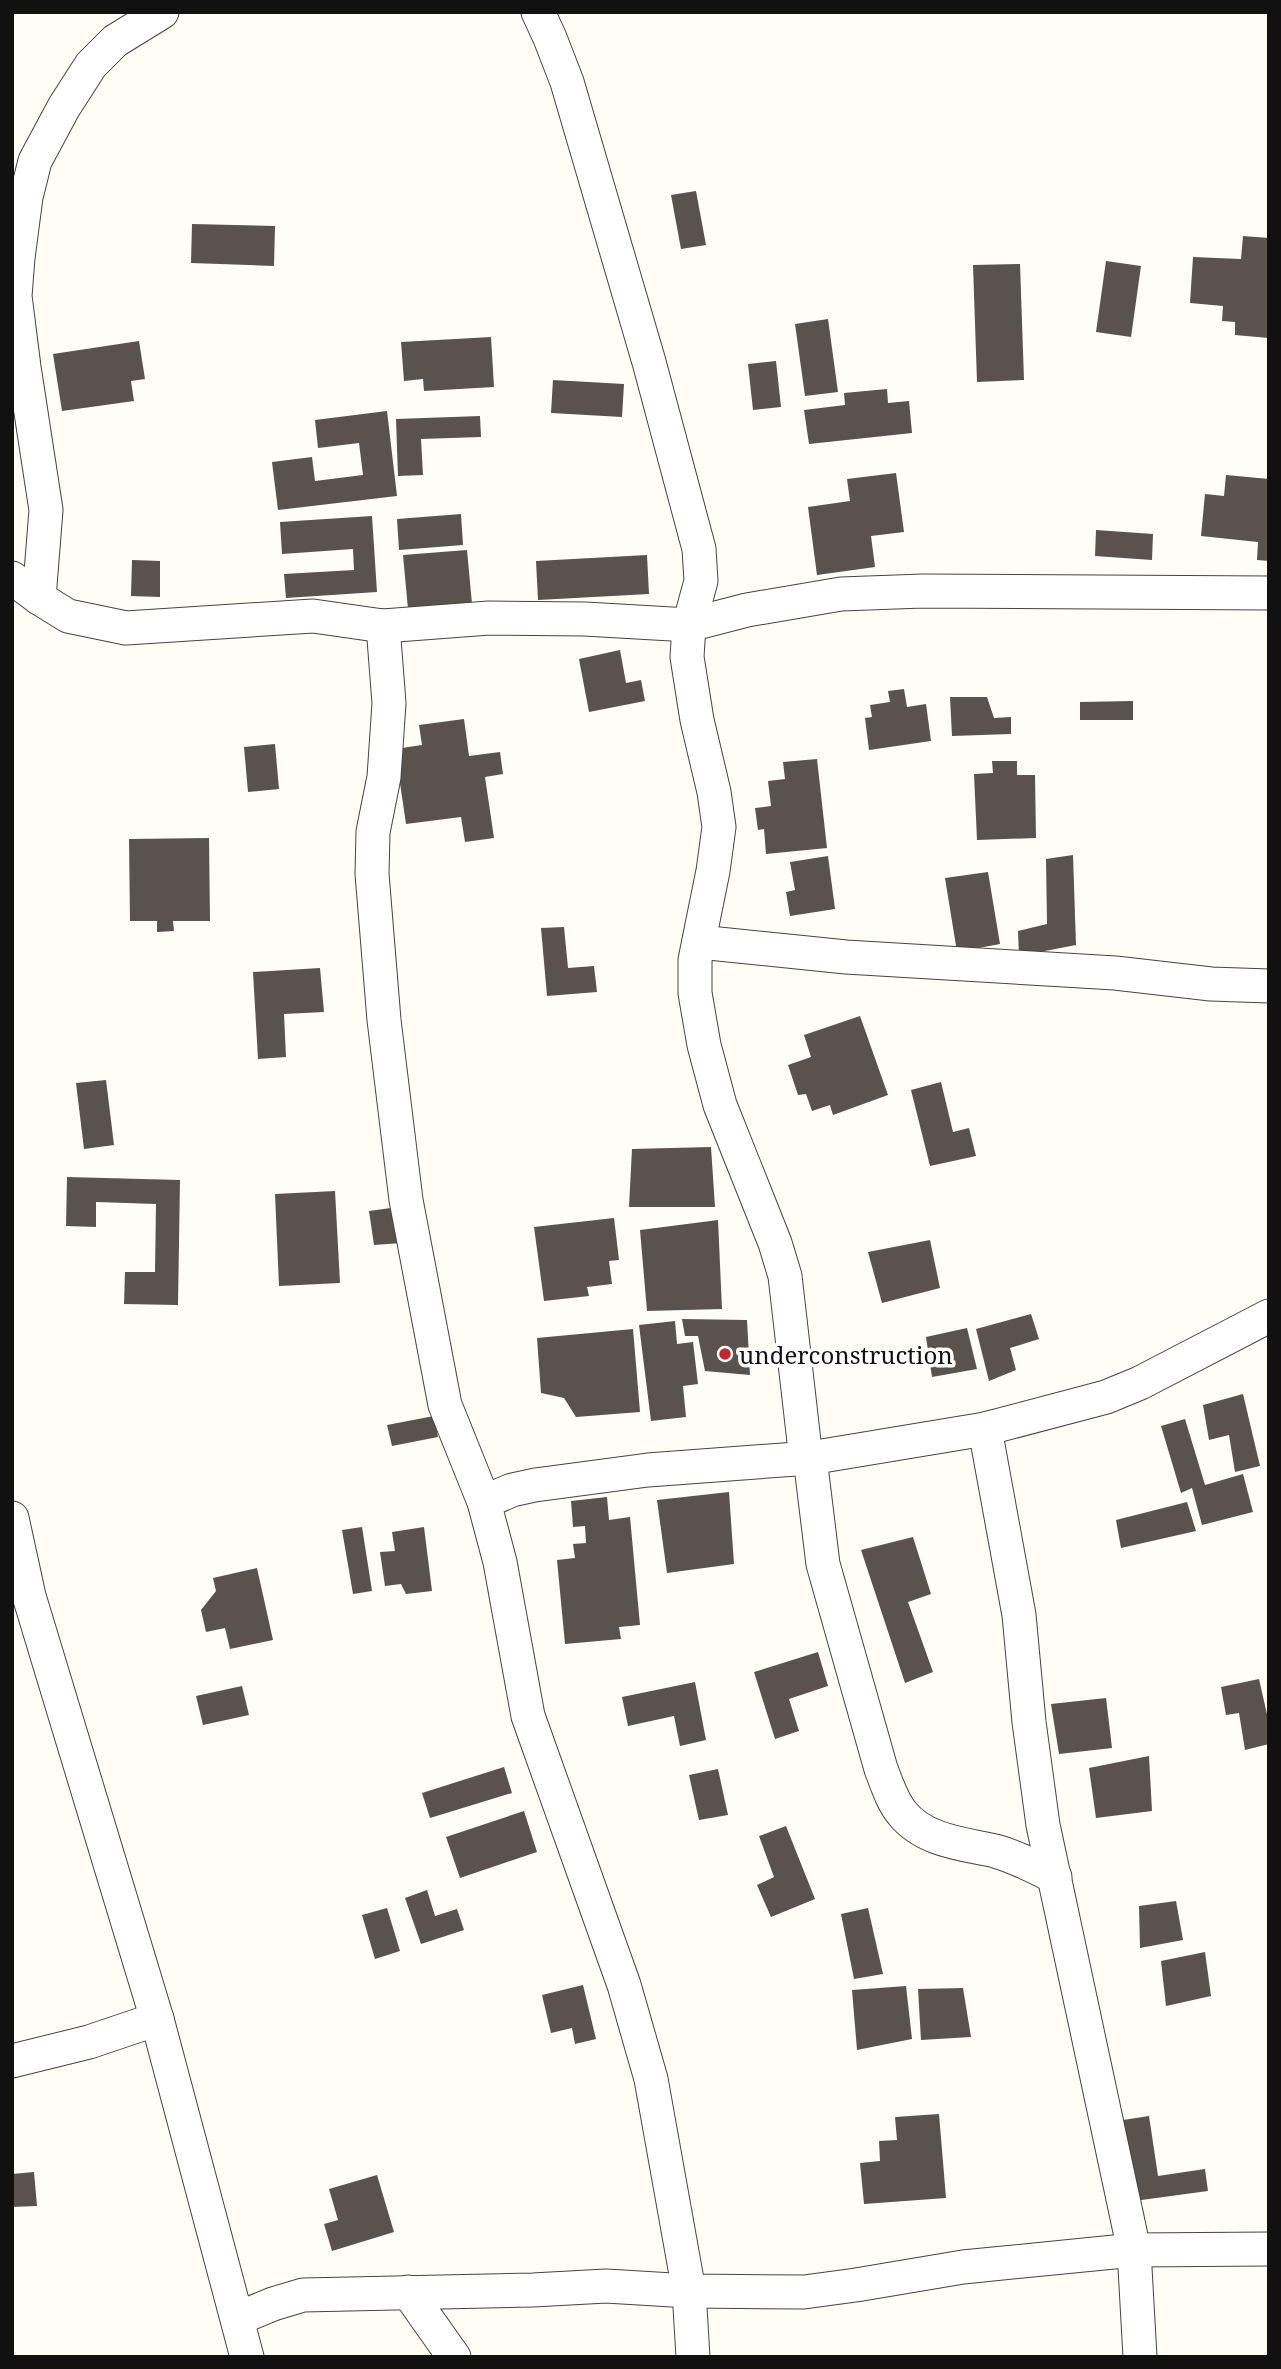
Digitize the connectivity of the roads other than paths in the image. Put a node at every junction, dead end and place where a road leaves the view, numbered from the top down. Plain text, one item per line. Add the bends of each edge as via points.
1 (162, 12) edge
2 (538, 12) edge
3 (12, 578) edge
4 (1269, 593) edge
5 (38, 598) junction
6 (689, 625) junction
7 (383, 626) junction
8 (699, 942) junction
9 (1269, 986) edge
10 (1269, 1316) edge
11 (985, 1429) junction
12 (808, 1459) junction
13 (484, 1502) junction
14 (12, 1518) edge
15 (1055, 1877) junction
16 (156, 2019) junction
17 (12, 2061) edge
18 (1269, 2249) edge
19 (1133, 2250) junction
20 (689, 2291) junction
21 (408, 2292) junction
22 (242, 2345) edge
23 (454, 2357) edge
24 (693, 2357) edge
25 (1140, 2357) edge

1 - 5 street via 115,41 91,65 36,161 26,197 15,296 46,510
2 - 6 street via 571,95 699,549 701,581
3 - 5 street
4 - 6 street via 841,594
5 - 7 street via 68,616 126,628 313,617
6 - 7 street via 489,618
6 - 8 street via 687,657 719,827
7 - 13 street via 389,703 372,874 384,1020 406,1200 437,1367 445,1405
8 - 9 street via 846,957
8 - 12 street via 695,993 704,1045 720,1105 785,1276
10 - 11 street via 1140,1383
11 - 12 street
11 - 15 street via 1019,1615 1043,1825
12 - 13 street via 648,1470 535,1485
12 - 15 street via 823,1564 881,1769 902,1815 946,1842 995,1851
13 - 20 street via 500,1562 528,1716 620,1973 651,2079
14 - 16 street via 29,1595
15 - 19 street
16 - 17 street
16 - 22 street
18 - 19 street
19 - 20 street via 963,2267 804,2291
19 - 25 street
20 - 21 street via 606,2286
20 - 24 street
21 - 22 street via 303,2295 273,2304
21 - 23 street

